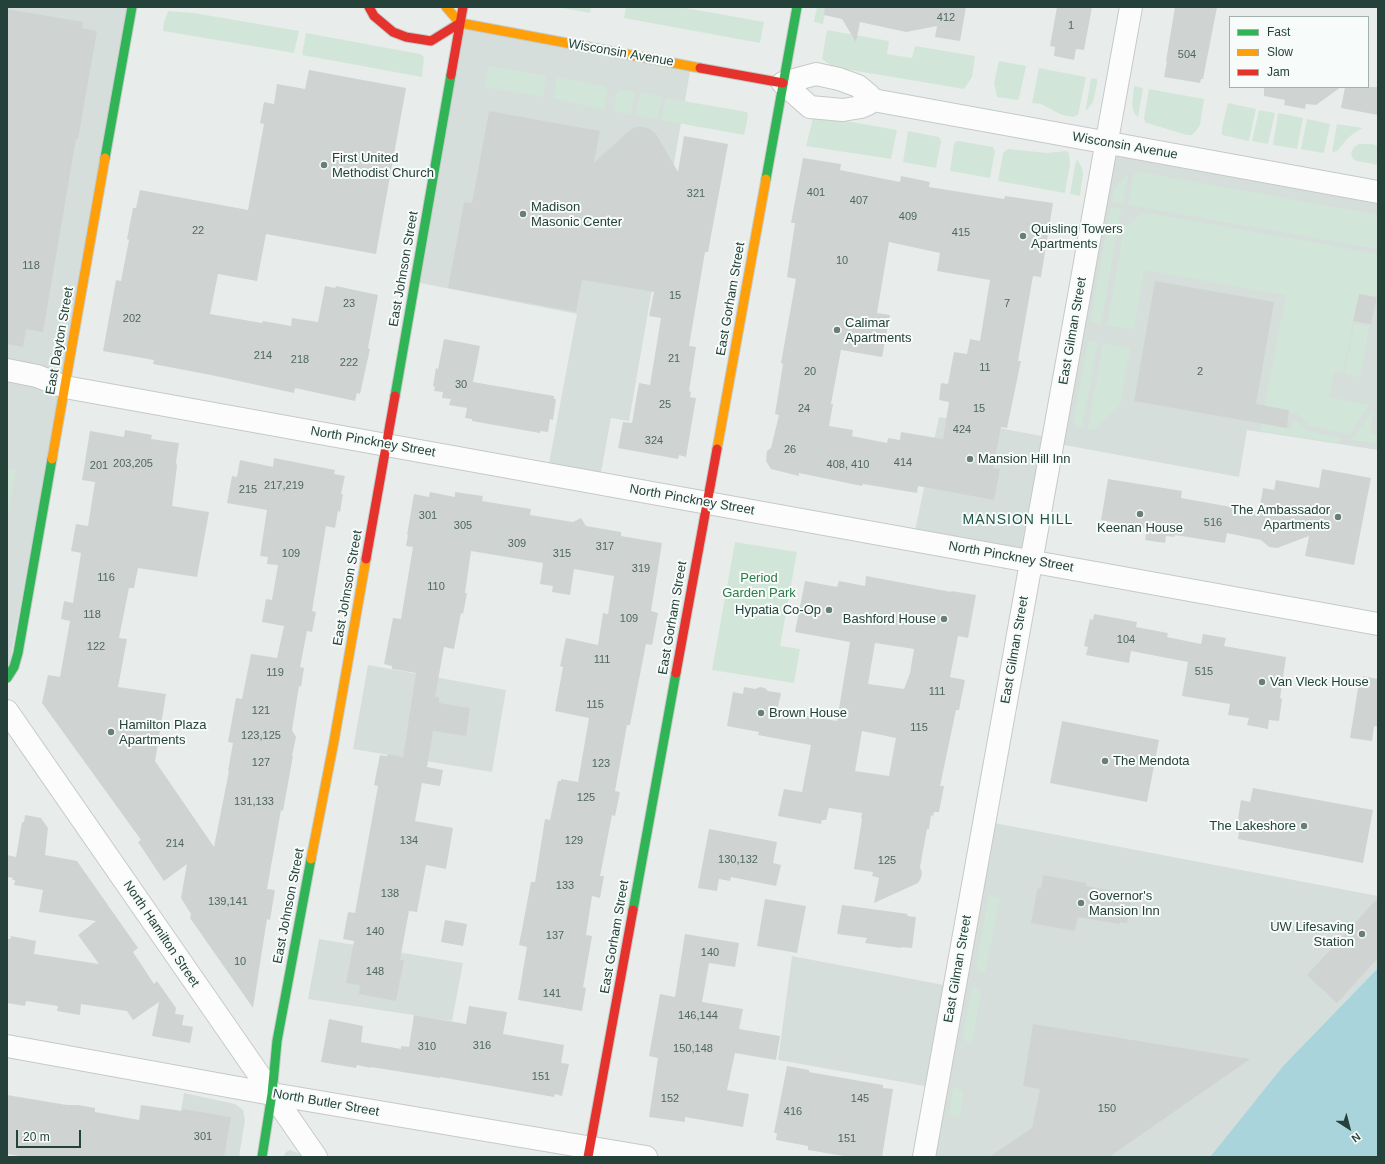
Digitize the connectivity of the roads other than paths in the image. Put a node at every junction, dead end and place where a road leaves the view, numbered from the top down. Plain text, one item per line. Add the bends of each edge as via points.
1 (132, 7) edge
2 (368, 7) edge
3 (446, 7) edge
4 (463, 7) edge
5 (797, 7) edge
6 (1131, 7) edge
7 (460, 23) junction
8 (783, 83) junction
9 (873, 100) junction
10 (1107, 143) junction
11 (1378, 192) edge
12 (7, 370) edge
13 (65, 387) junction
14 (386, 444) junction
15 (707, 502) junction
16 (1032, 560) junction
17 (1378, 624) edge
18 (7, 678) edge
19 (7, 711) edge
20 (7, 1046) edge
21 (272, 1094) junction
22 (589, 1152) edge
23 (262, 1157) edge
24 (316, 1157) edge
25 (646, 1157) edge
26 (924, 1157) edge

1 - 13 main road, East Dayton Street
2 - 7 main road via 374,16 393,32 406,37 431,41
3 - 7 main road
4 - 7 main road, East Johnson Street
5 - 8 main road, East Gorham Street
6 - 10 street, East Gilman Street
7 - 8 main road, Wisconsin Avenue
7 - 14 main road, East Johnson Street
8 - 9 street, Wisconsin Avenue via 816,74 858,86
8 - 9 street via 810,107 843,110 861,107
8 - 15 main road, East Gorham Street
9 - 10 street, Wisconsin Avenue
10 - 11 street, Wisconsin Avenue
10 - 16 street, East Gilman Street
12 - 13 street, North Pinckney Street via 37,376
13 - 14 street, North Pinckney Street
13 - 18 main road, East Dayton Street via 18,653
14 - 15 street, North Pinckney Street
14 - 21 main road, East Johnson Street via 334,741 284,1000
15 - 16 street, North Pinckney Street
15 - 22 main road, East Gorham Street
16 - 17 street, North Pinckney Street
16 - 26 street, East Gilman Street
19 - 21 street, North Hamilton Street
20 - 21 street, North Butler Street
21 - 22 street, North Butler Street
21 - 23 main road, East Johnson Street
21 - 24 street, North Hamilton Street
22 - 25 street, North Butler Street

